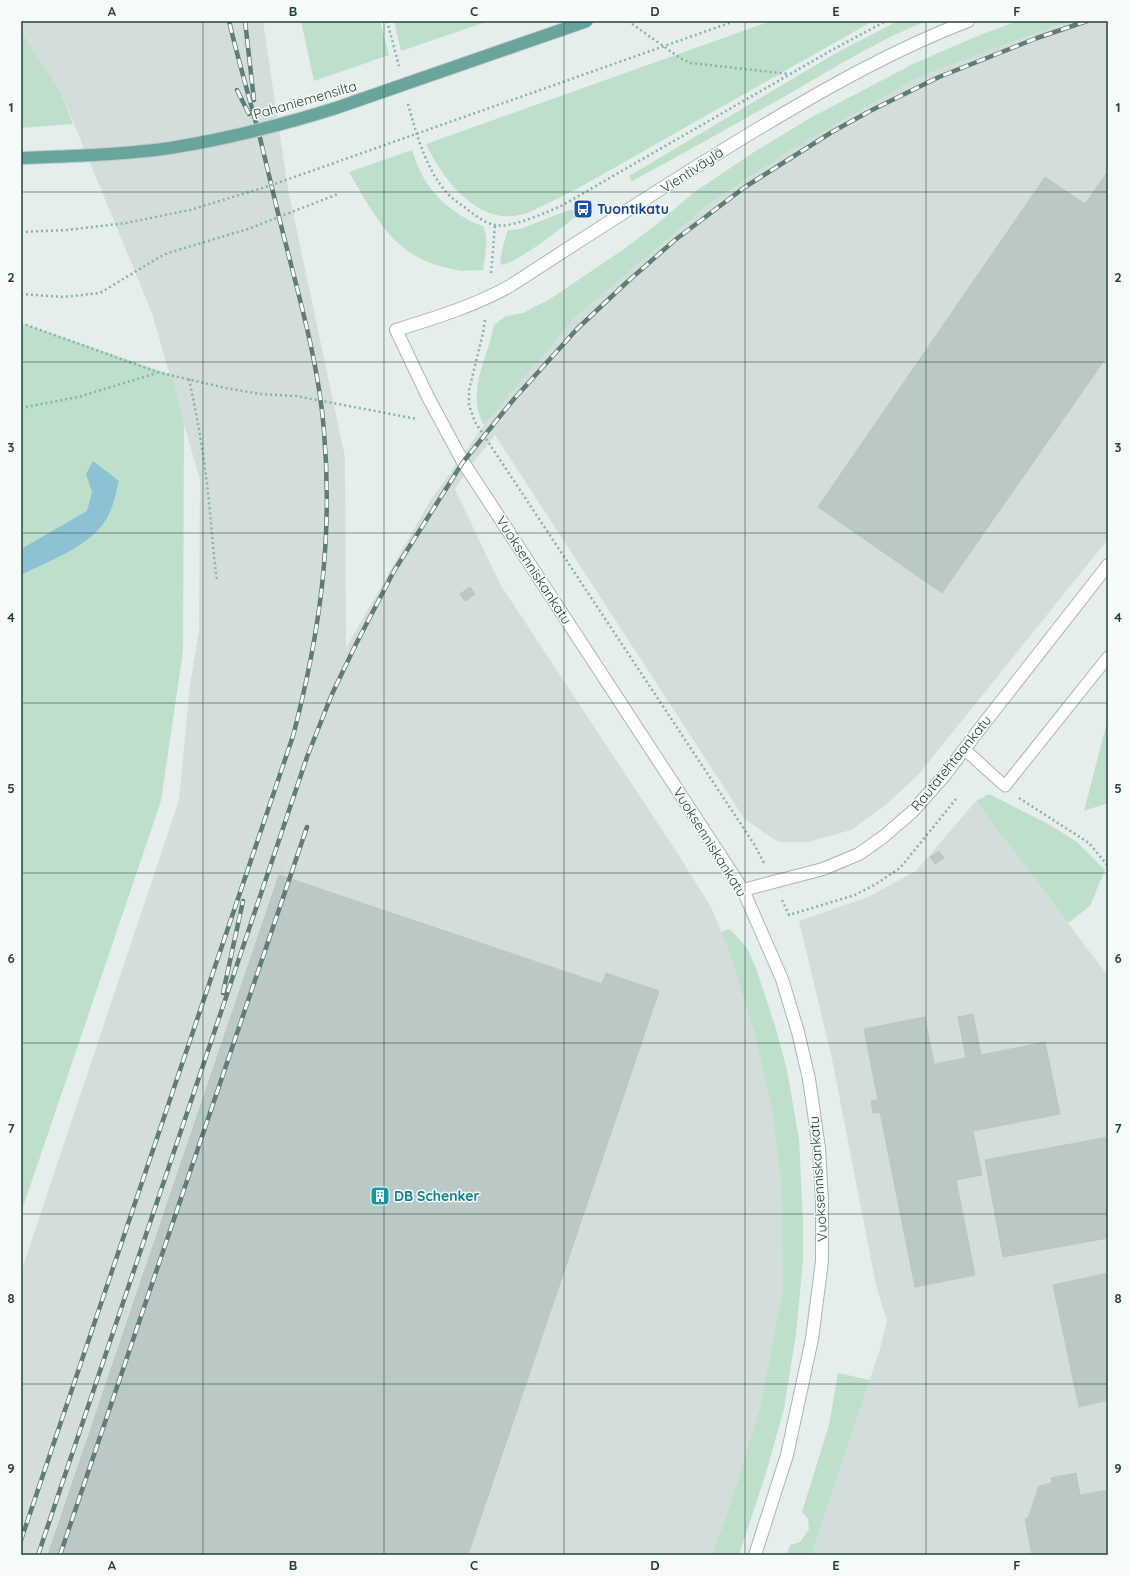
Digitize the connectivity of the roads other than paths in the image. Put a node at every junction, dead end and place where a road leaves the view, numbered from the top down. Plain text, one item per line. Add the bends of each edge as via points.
1 (587, 21) edge
2 (968, 21) edge
3 (21, 158) edge
4 (396, 330) joint
5 (1108, 565) edge
6 (1108, 657) edge
7 (964, 749) junction
8 (743, 890) junction
9 (755, 1555) edge

1 - 3 main road, Pahaniemensilta, bridge via 336,108 237,135 170,148
2 - 4 street, Vientiväylä via 915,42 840,80 722,150 487,299
4 - 8 street, Vuoksenniskankatu via 468,469
5 - 7 street, Rautatehtaankatu
6 - 7 lane via 1005,786
7 - 8 street, Rautatehtaankatu via 912,812 859,854 823,869
8 - 9 street, Vuoksenniskankatu via 782,979 798,1032 810,1087 819,1148 822,1201 822,1261 812,1339 787,1455

